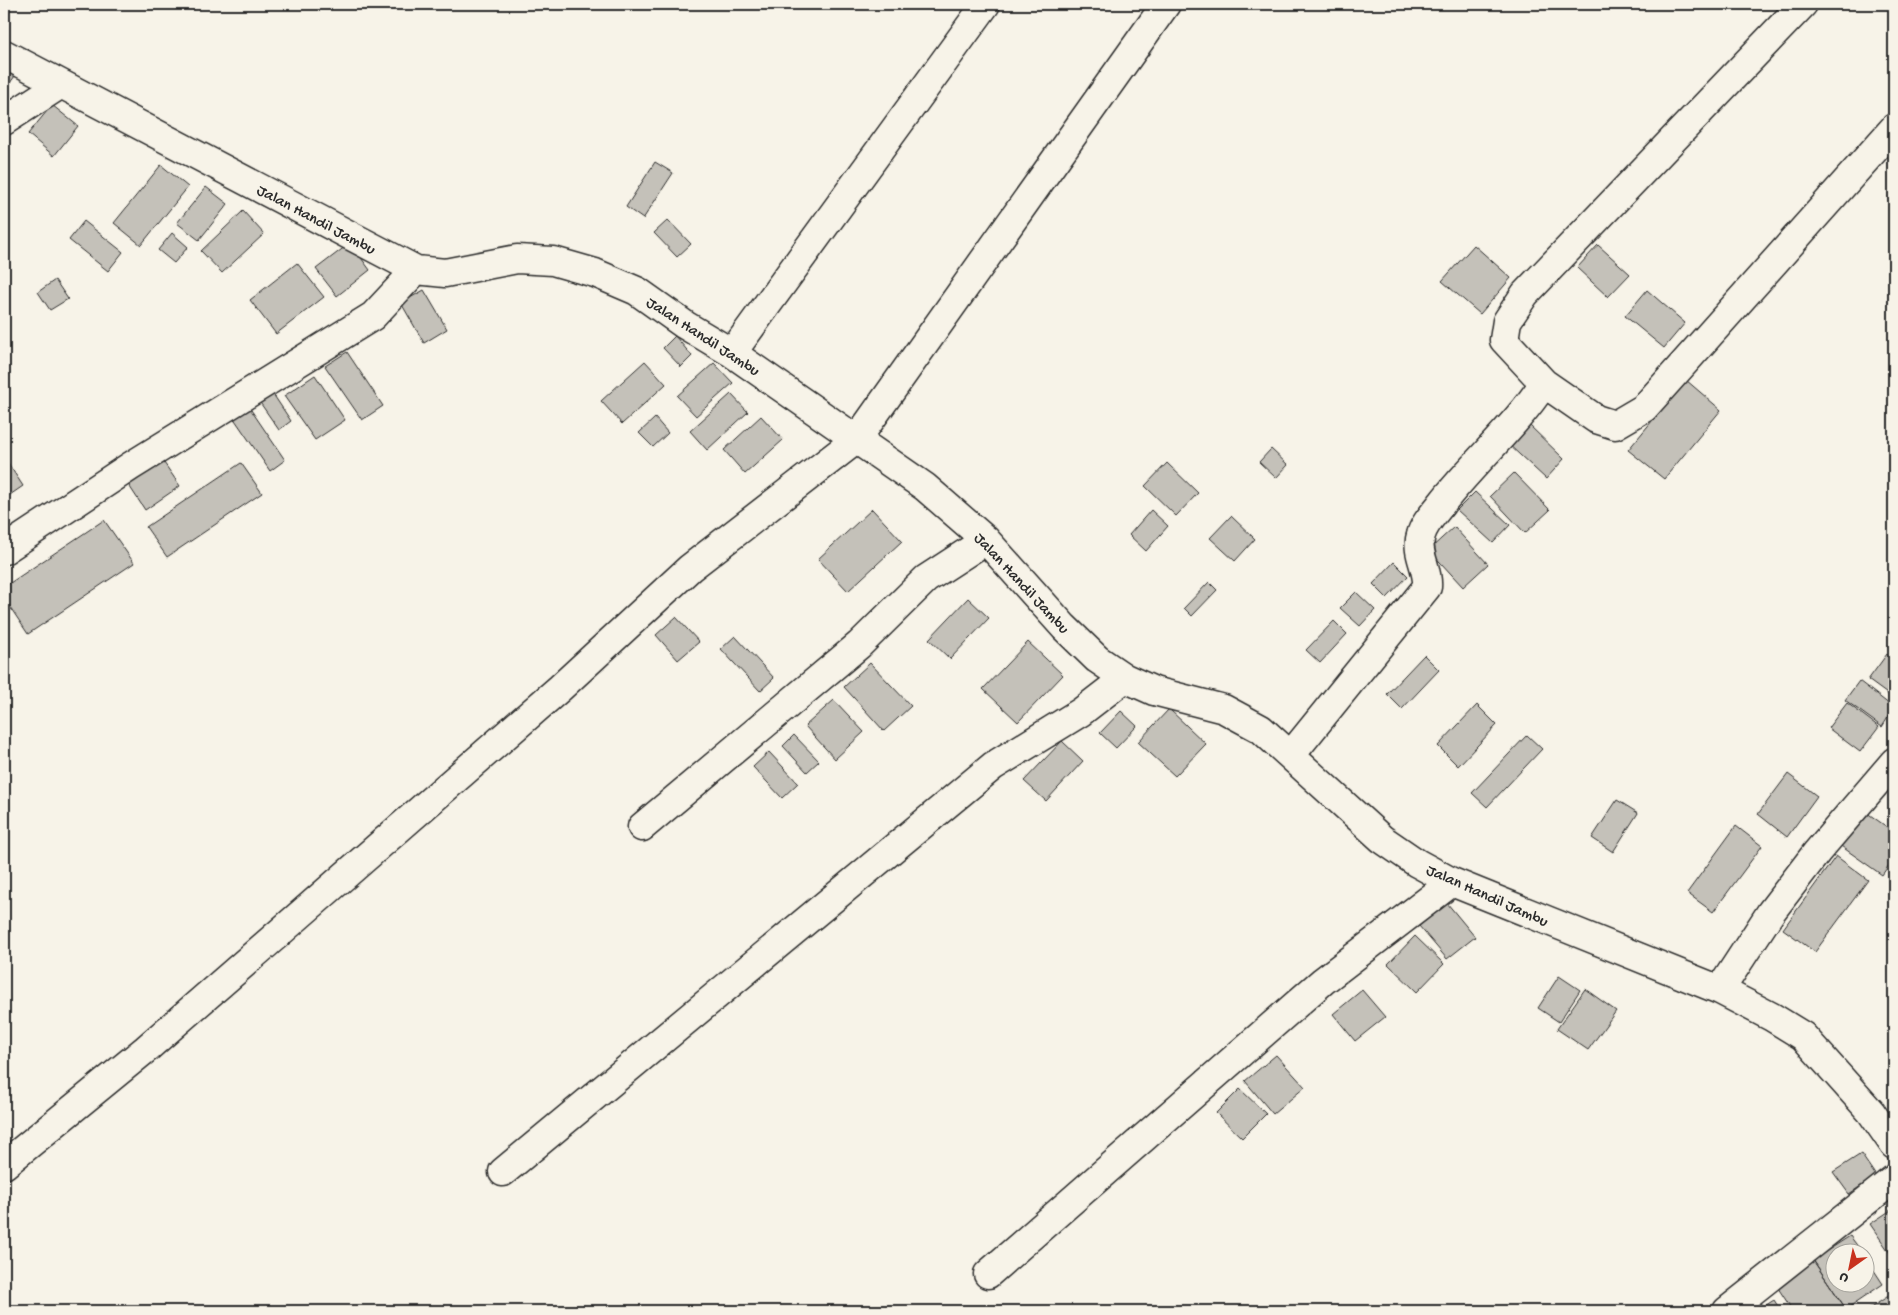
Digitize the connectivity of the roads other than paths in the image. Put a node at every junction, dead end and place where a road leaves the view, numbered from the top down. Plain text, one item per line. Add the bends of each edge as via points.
1 (986, 4) edge
2 (1166, 4) edge
3 (1803, 4) edge
4 (4, 54) edge
5 (62, 84) junction
6 (4, 121) edge
7 (1894, 128) edge
8 (416, 270) junction
9 (732, 353) junction
10 (1544, 383) junction
11 (857, 439) junction
12 (986, 540) junction
13 (4, 550) edge
14 (1125, 678) junction
15 (1290, 755) junction
16 (1894, 762) edge
17 (642, 827) dead end
18 (1452, 882) junction
19 (1720, 990) junction
20 (1894, 1145) edge
21 (4, 1165) edge
22 (503, 1172) dead end
23 (1894, 1179) edge
24 (988, 1274) dead end
25 (1727, 1311) edge

1 - 9 street
2 - 11 street
3 - 10 street via 1525,294 1507,321 1504,340
4 - 5 street, Jalan Handil Jambu
5 - 6 street
5 - 8 street, Jalan Handil Jambu
7 - 10 street via 1644,408 1615,425 1596,419
8 - 9 street, Jalan Handil Jambu via 445,273 517,259 553,261 637,291
8 - 13 street via 372,316 131,466
9 - 11 street, Jalan Handil Jambu
10 - 15 street via 1424,527 1420,550 1428,578 1427,587
11 - 12 street, Jalan Handil Jambu via 925,487
11 - 21 street via 690,568 560,688 161,1036
12 - 14 street, Jalan Handil Jambu via 1064,627 1097,659
12 - 17 street via 926,579 859,645
14 - 15 street, Jalan Handil Jambu via 1154,690 1224,709 1261,729
14 - 22 street via 1081,712 993,766
15 - 18 street, Jalan Handil Jambu via 1382,838
16 - 19 street via 1817,852
18 - 19 street, Jalan Handil Jambu
18 - 24 street via 1323,981
19 - 20 street, Jalan Handil Jambu via 1803,1036 1871,1112
23 - 25 street

